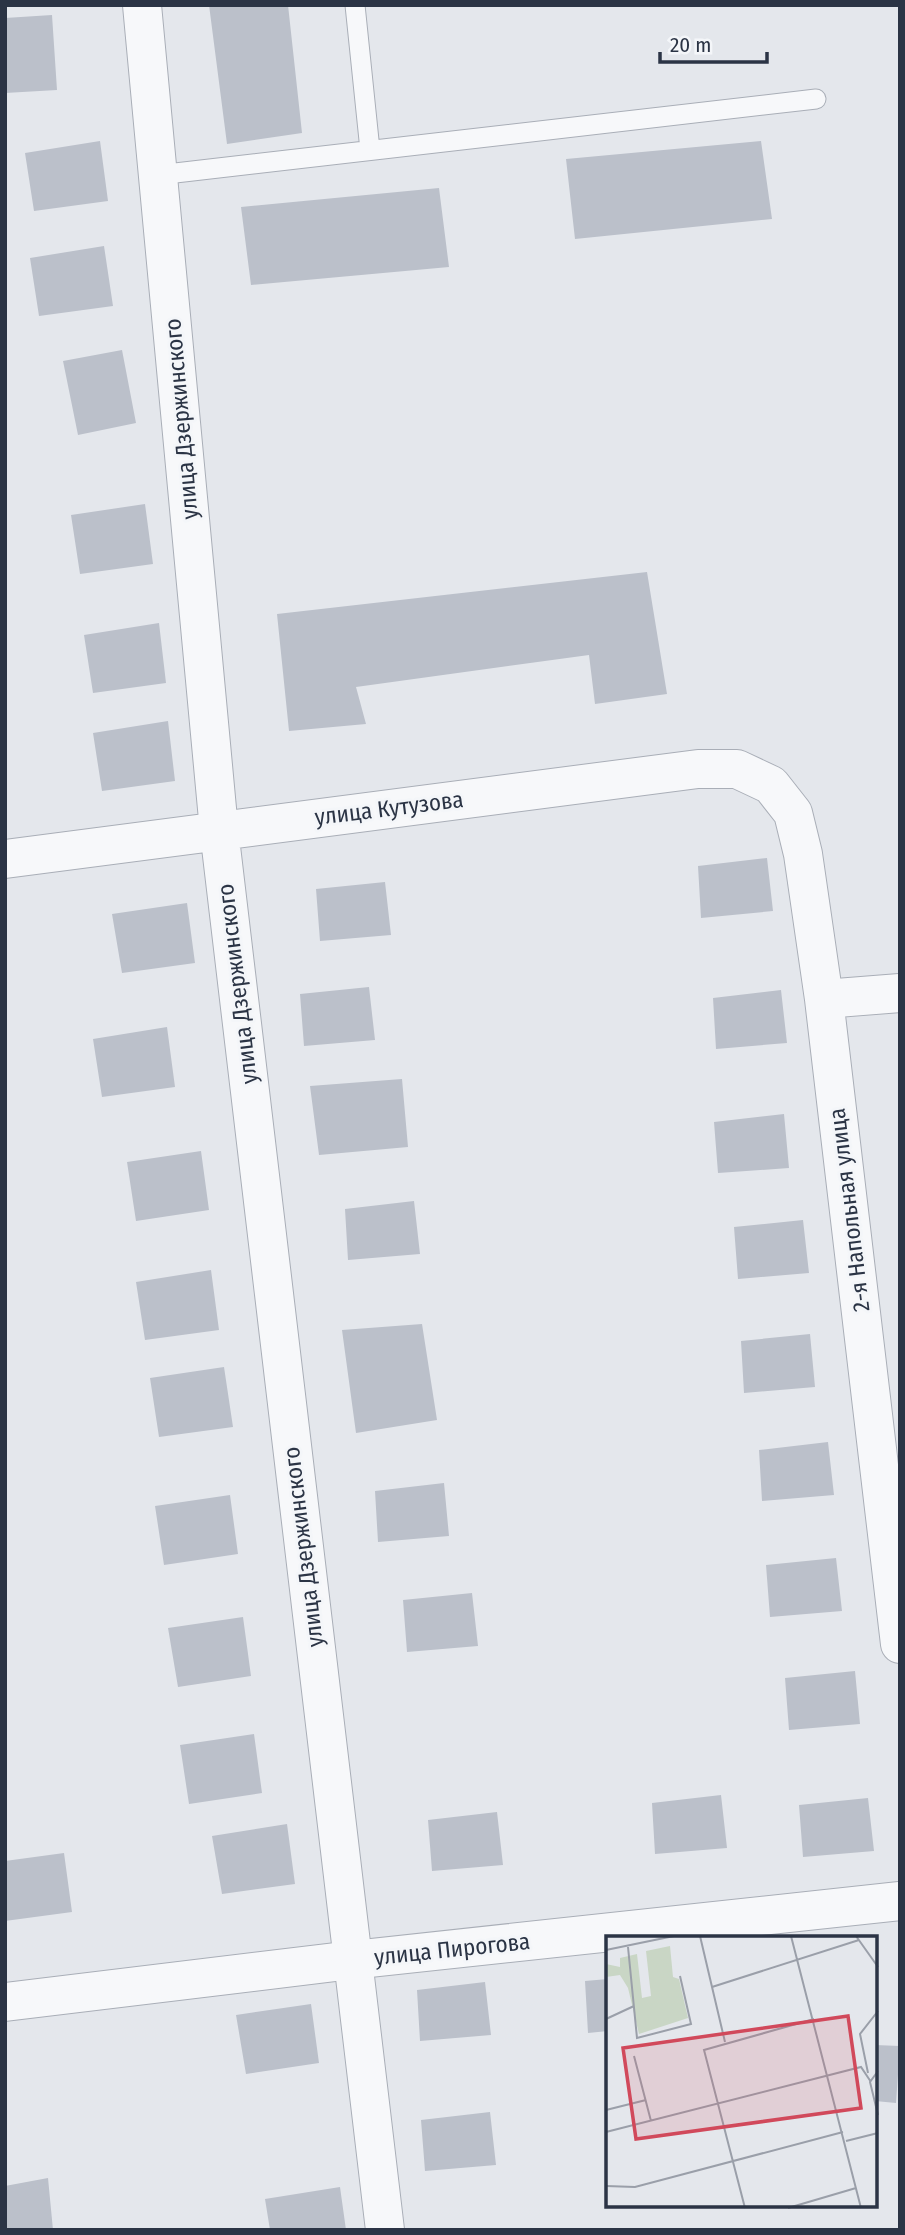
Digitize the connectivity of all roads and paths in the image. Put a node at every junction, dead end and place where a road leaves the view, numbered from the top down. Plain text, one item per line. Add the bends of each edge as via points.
1 (142, 5) edge
2 (355, 5) edge
3 (816, 99) dead end
4 (370, 150) junction
5 (158, 175) junction
6 (771, 785) joint
7 (219, 830) junction
8 (5, 859) edge
9 (900, 993) edge
10 (824, 999) junction
11 (900, 1644) edge
12 (900, 1900) edge
13 (352, 1960) junction
14 (5, 2002) edge
15 (386, 2230) edge

1 - 5 street, улица Дзержинского
2 - 4 lane
3 - 4 lane
4 - 5 lane
5 - 7 street, улица Дзержинского
6 - 7 street, улица Кутузова via 737,769 698,769
6 - 10 street, 2-я Напольная улица via 793,813
7 - 8 street, улица Кутузова
7 - 13 street, улица Дзержинского
9 - 10 street
10 - 11 street, 2-я Напольная улица
12 - 13 street, улица Пирогова
13 - 14 street, улица Пирогова
13 - 15 street, улица Дзержинского

